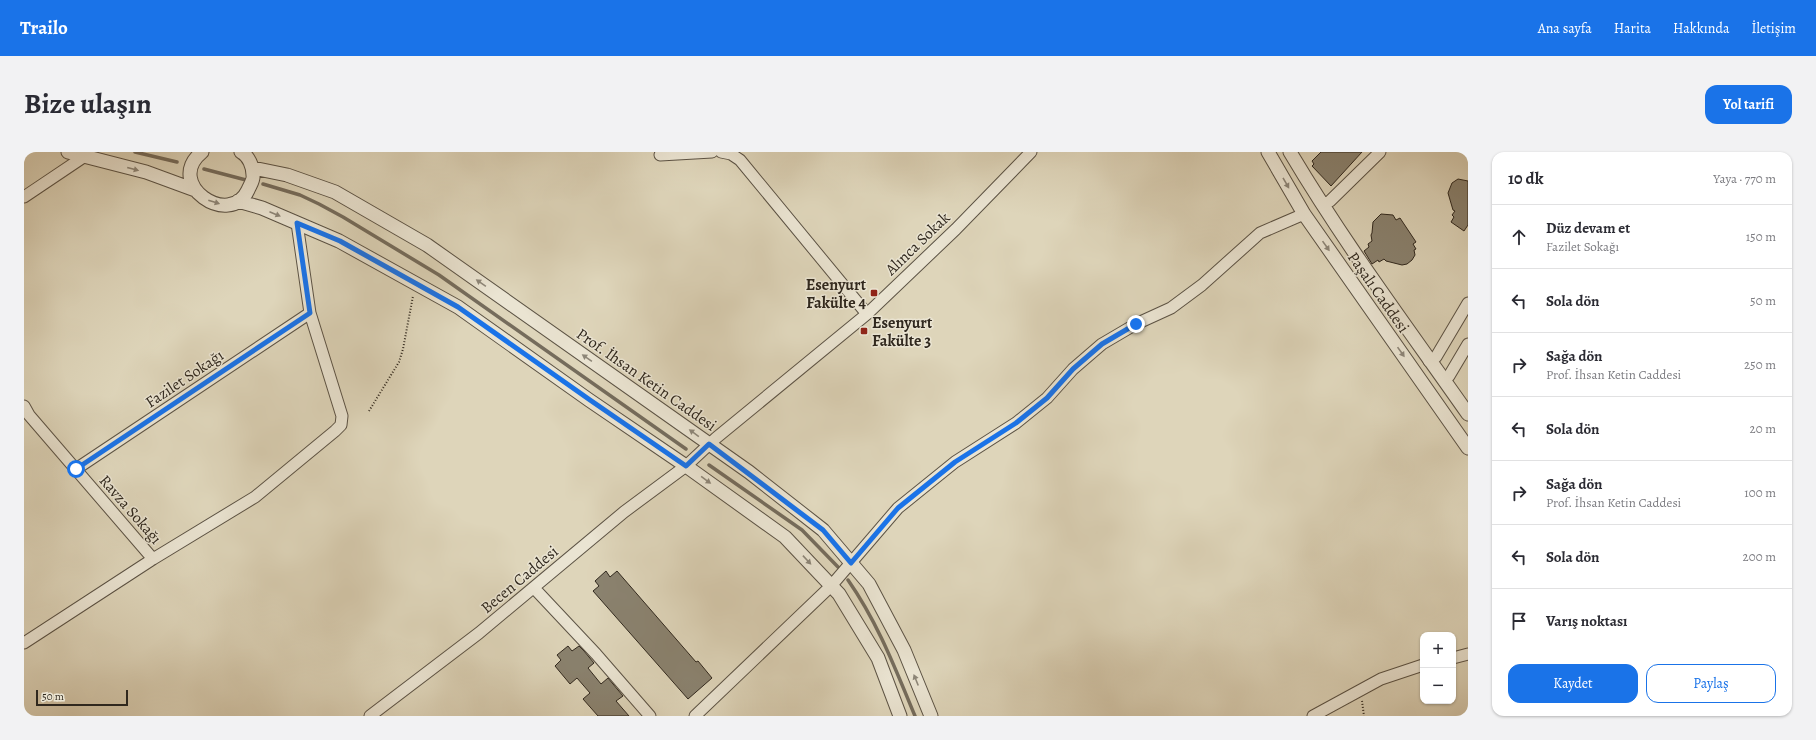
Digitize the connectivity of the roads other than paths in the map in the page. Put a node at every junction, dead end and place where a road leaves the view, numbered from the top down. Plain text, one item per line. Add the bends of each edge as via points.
1 (68, 152) edge
2 (202, 152) edge
3 (712, 152) edge
4 (721, 152) edge
5 (1031, 152) edge
6 (1268, 152) edge
7 (1290, 152) edge
8 (1380, 152) edge
9 (244, 153) edge
10 (660, 155) dead end
11 (85, 156) junction
12 (253, 168) junction
13 (195, 190) junction
14 (24, 197) edge
15 (238, 201) junction
16 (1326, 202) junction
17 (1304, 214) junction
18 (297, 223) junction
19 (1468, 303) edge
20 (310, 313) junction
21 (866, 314) junction
22 (1468, 344) edge
23 (1429, 361) junction
24 (1444, 380) junction
25 (24, 406) edge
26 (1468, 414) edge
27 (709, 444) junction
28 (1468, 448) edge
29 (686, 466) junction
30 (76, 469) junction
31 (153, 559) junction
32 (851, 563) junction
33 (831, 586) junction
34 (534, 588) junction
35 (24, 643) edge
36 (1468, 654) edge
37 (1456, 657) edge
38 (1420, 666) edge
39 (370, 716) edge
40 (650, 716) edge
41 (696, 716) edge
42 (900, 716) edge
43 (931, 716) edge
44 (1313, 716) edge

1 - 11 street
2 - 13 street via 194,158 190,168 190,181
3 - 10 street
4 - 21 street via 731,154 740,160
5 - 21 street, Alınca Sokak via 956,229
6 -> 17 street, Paşalı Caddesi
7 - 16 street, Paşalı Caddesi
8 - 16 street
9 - 12 street
11 -> 13 street via 146,172
11 - 14 street
12 - 15 street via 254,178 246,194
27 -> 12 street, Prof. İhsan Ketin Caddesi via 427,245 336,192 287,175
13 -> 15 street via 202,198 214,204 226,206
15 -> 18 street
16 - 23 street, Paşalı Caddesi
17 -> 28 street, Paşalı Caddesi
17 - 32 street via 1260,233 1202,285 1171,308 1136,324 1102,344 1073,369 1041,403 1016,423 955,462 898,508
18 - 20 street
18 - 29 street via 340,241 458,307
19 - 23 street via 1436,357
20 - 30 street, Fazilet Sokağı
20 - 31 street via 342,416 341,425 255,497
21 - 27 street, Alınca Sokak
22 - 24 street
23 - 24 street, Paşalı Caddesi
24 - 26 street, Paşalı Caddesi
25 - 30 street, Ravza Sokağı
27 - 29 street, Becen Caddesi
27 - 32 street, Prof. İhsan Ketin Caddesi via 823,530
29 -> 33 street via 785,536
29 - 34 street, Becen Caddesi via 624,512
30 - 31 street, Ravza Sokağı
31 - 35 street
32 - 33 street
43 -> 32 street, Prof. İhsan Ketin Caddesi via 904,650 869,584
33 - 41 street
33 - 42 street via 839,594 878,658
34 - 39 street, Becen Caddesi
34 - 40 street
36 - 37 street
38 - 44 street via 1381,679

